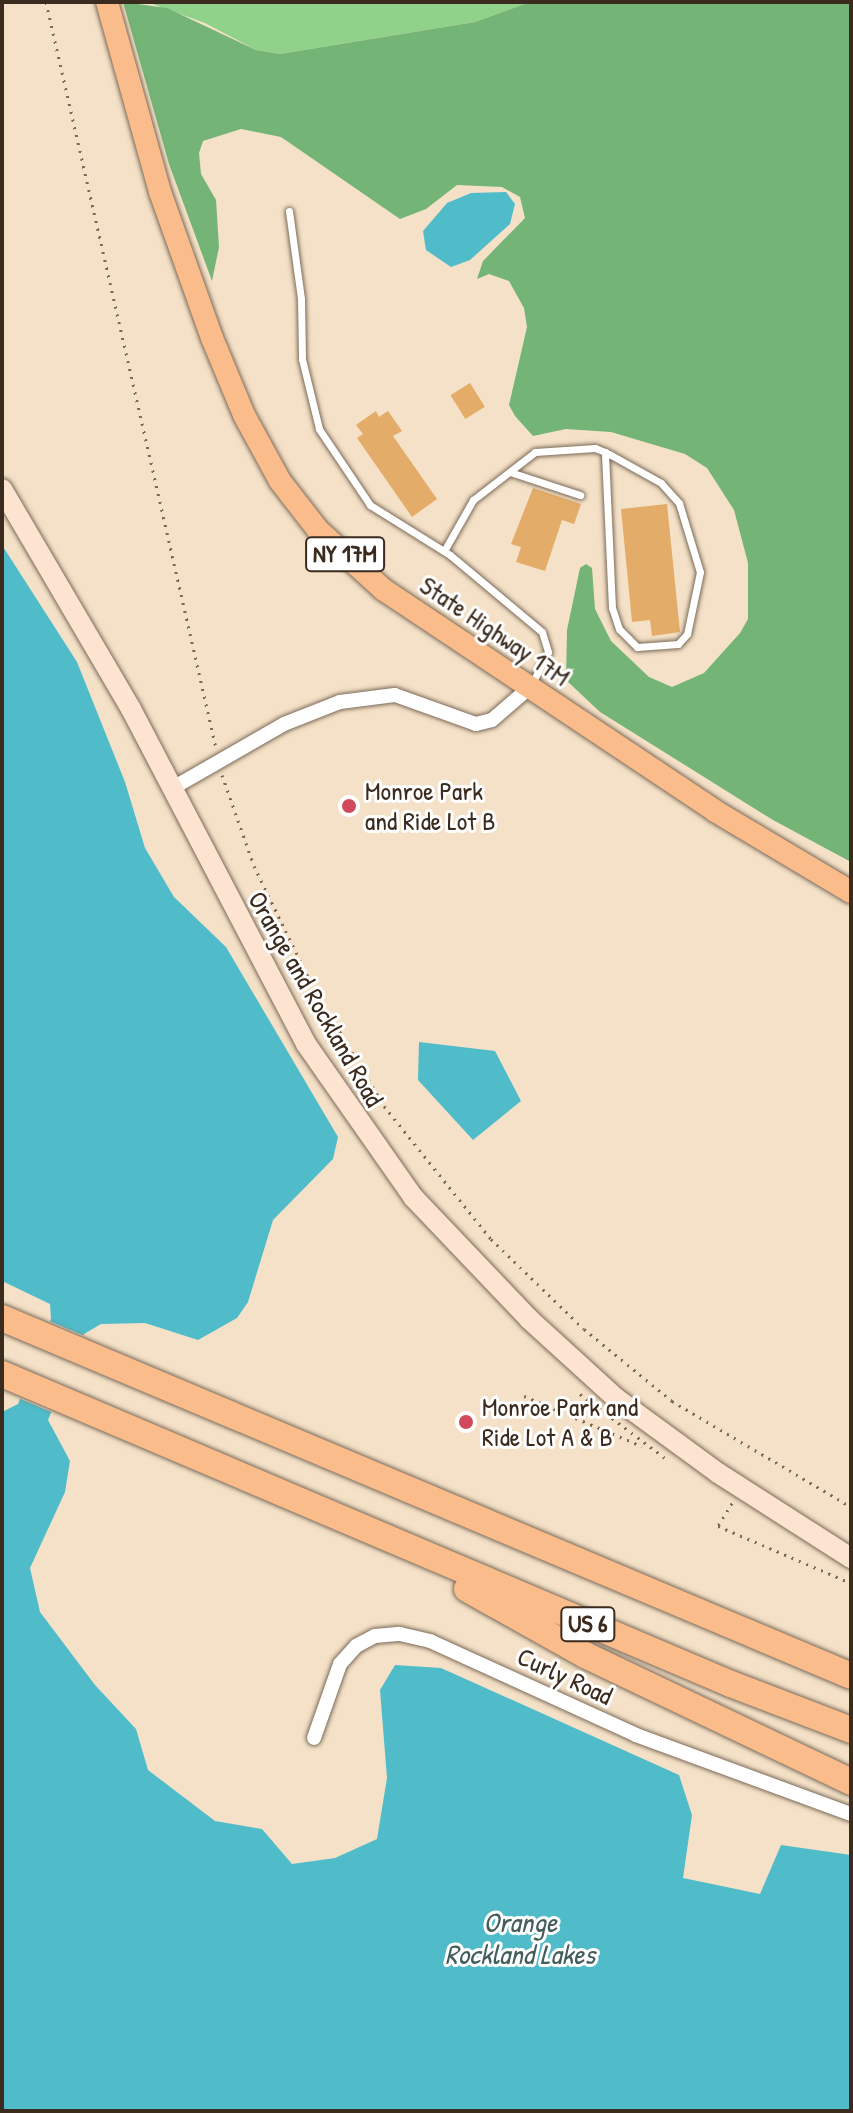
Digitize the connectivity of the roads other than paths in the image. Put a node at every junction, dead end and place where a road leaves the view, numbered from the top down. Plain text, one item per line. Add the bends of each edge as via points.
1 (107, 2) edge
2 (289, 211) dead end
3 (605, 452) junction
4 (510, 472) junction
5 (2, 489) edge
6 (580, 495) dead end
7 (444, 551) junction
8 (529, 688) junction
9 (171, 789) junction
10 (851, 892) edge
11 (2, 1318) edge
12 (5, 1376) edge
13 (327, 1513) junction
14 (851, 1558) edge
15 (630, 1586) junction
16 (851, 1661) edge
17 (851, 1676) edge
18 (851, 1730) edge
19 (314, 1738) dead end
20 (851, 1782) edge
21 (851, 1814) edge

1 - 8 main road, State Highway 17M / NY 17M via 160,192 212,338 244,415 280,481 318,530 384,590
2 - 7 lane via 301,299 302,359 313,416 370,505
3 - 3 lane via 661,483 683,514 700,572 687,634 678,644 637,647 615,620
3 - 4 lane via 582,446 549,448
4 - 6 lane
4 - 7 lane via 473,500
5 - 9 street, Orange and Rockland Road via 110,670
7 - 8 lane via 547,638 547,659
8 - 9 street via 492,720 476,724 395,695 340,702 284,724
8 - 10 main road, State Highway 17M / NY 17M
9 - 14 street, Orange and Rockland Road via 306,1044 413,1197 529,1319 617,1399 718,1473
11 - 15 highway, US 6
12 - 13 highway, US 6
13 - 18 highway, US 6
13 - 20 highway via 585,1655
15 - 16 highway via 745,1620
15 - 17 highway, US 6
19 - 21 street, Curly Road via 340,1664 375,1636 400,1634 430,1641 636,1735

